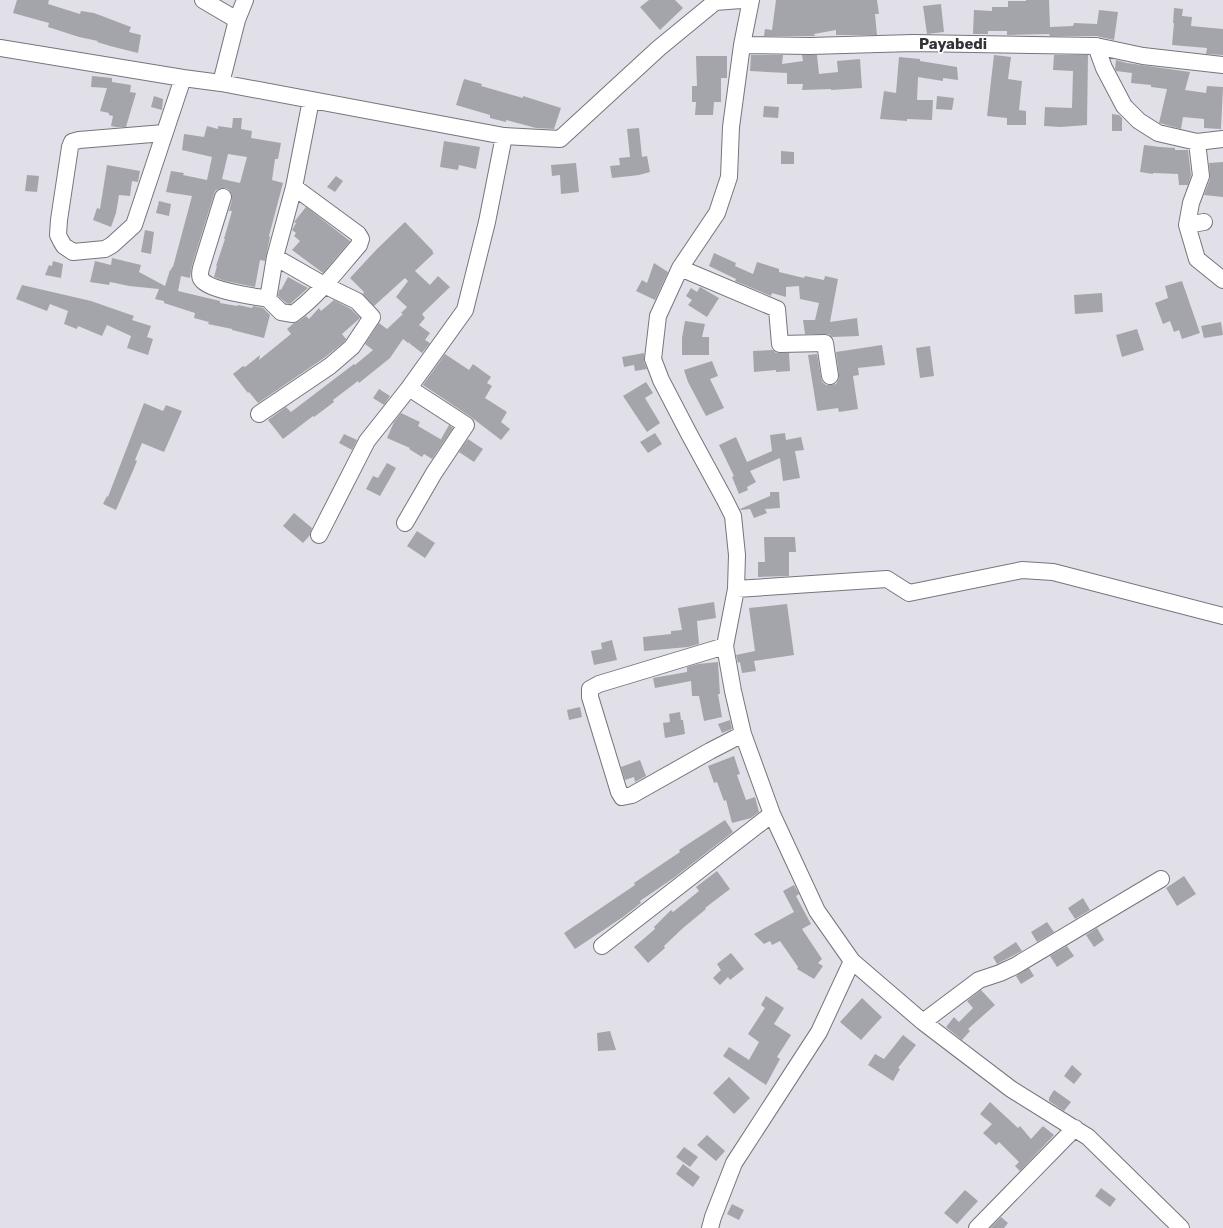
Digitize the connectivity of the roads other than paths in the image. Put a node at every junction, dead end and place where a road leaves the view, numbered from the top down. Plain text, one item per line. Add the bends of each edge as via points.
1 (203, 0) edge
2 (245, 0) edge
3 (741, 0) edge
4 (751, 0) edge
5 (237, 20) junction
6 (742, 45) junction
7 (1096, 46) junction
8 (0, 48) edge
9 (1223, 66) edge
10 (182, 78) junction
11 (221, 83) junction
12 (311, 100) junction
13 (164, 133) junction
14 (504, 136) junction
15 (1223, 140) edge
16 (1197, 142) junction
17 (294, 187) junction
18 (223, 197) dead end
19 (1204, 222) dead end
20 (1187, 225) junction
21 (275, 256) junction
22 (680, 268) junction
23 (1223, 280) edge
24 (324, 285) junction
25 (268, 299) junction
26 (830, 376) dead end
27 (409, 388) junction
28 (259, 414) dead end
29 (404, 523) dead end
30 (319, 535) dead end
31 (736, 589) junction
32 (1223, 616) edge
33 (725, 646) junction
34 (743, 734) junction
35 (772, 814) junction
36 (1161, 879) dead end
37 (602, 946) dead end
38 (852, 961) junction
39 (923, 1022) junction
40 (1075, 1128) junction
41 (710, 1228) edge
42 (977, 1228) edge
43 (1181, 1228) edge

1 - 5 street
2 - 5 street
3 - 14 street via 715,2 658,48 560,139
4 - 6 street
5 - 11 street
6 - 7 street via 913,43
6 - 22 street via 731,128 729,177 717,213
7 - 9 street via 1143,56
7 - 16 street via 1104,68 1124,106 1139,121 1158,133
8 - 10 street
10 - 11 street
10 - 13 street
11 - 12 street
12 - 14 street
12 - 17 street
13 - 13 street via 134,225 105,249 73,252 64,246 58,235 59,220 72,142
14 - 27 street via 487,222 465,310
15 - 16 street
16 - 20 street via 1201,176 1191,203
17 - 21 street
17 - 24 street via 362,239
18 - 25 street via 201,268 201,280 223,291
19 - 20 street
20 - 23 street via 1197,259
21 - 24 street
21 - 25 street
22 - 26 street via 777,309 780,344 825,343
22 - 31 street via 658,316 653,359 661,380 733,516 737,555
24 - 25 street via 305,306 292,314 281,312
24 - 28 street via 357,301 372,318 352,347 330,366
27 - 29 street via 466,425
27 - 30 street via 367,441
31 - 32 street via 887,579 908,593 1022,570 1053,572
31 - 33 street
33 - 34 street
33 - 34 street via 598,684 590,690 590,697 622,797 632,795
34 - 35 street
35 - 37 street
35 - 38 street via 816,911
36 - 39 street via 1016,966 979,980
38 - 39 street
38 - 41 street via 819,1032 734,1163
39 - 40 street via 1011,1089
40 - 42 street
40 - 43 street via 1088,1137

